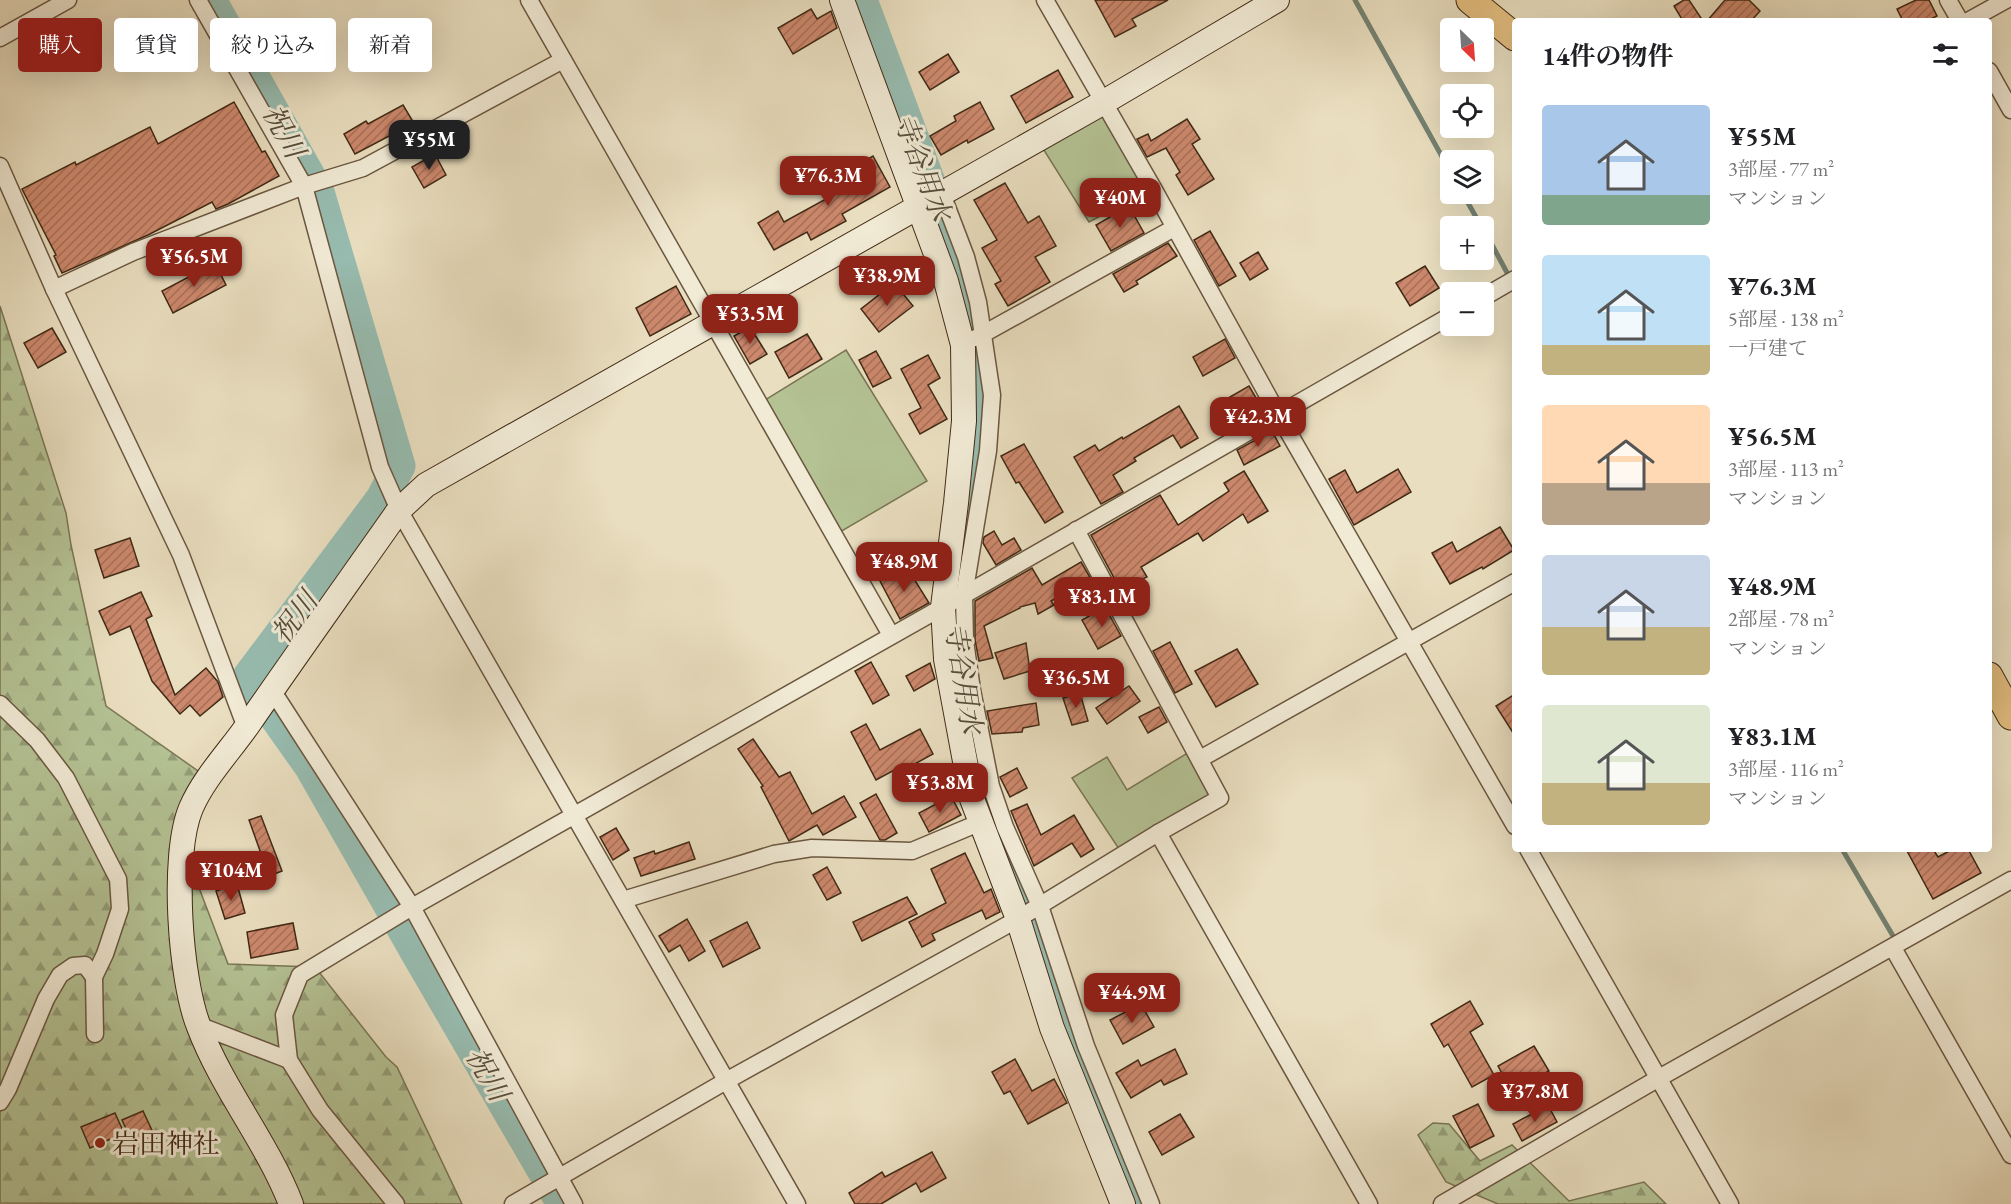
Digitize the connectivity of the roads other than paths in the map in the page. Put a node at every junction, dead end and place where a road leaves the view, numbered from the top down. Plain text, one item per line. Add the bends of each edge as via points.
1 (68, 0) edge
2 (198, 0) edge
3 (529, 0) edge
4 (842, 0) edge
5 (1044, 0) edge
6 (1277, 0) edge
7 (1470, 0) edge
8 (1948, 0) edge
9 (2006, 0) edge
10 (1958, 18) edge
11 (1973, 18) edge
12 (1512, 35) edge
13 (0, 38) edge
14 (563, 60) junction
15 (1992, 76) edge
16 (1104, 102) junction
17 (2011, 110) edge
18 (0, 166) edge
19 (304, 186) junction
20 (942, 194) junction
21 (918, 208) junction
22 (1174, 228) junction
23 (1512, 281) edge
24 (54, 289) junction
25 (1494, 291) edge
26 (1440, 322) edge
27 (714, 323) junction
28 (984, 333) junction
29 (963, 345) junction
30 (1278, 414) junction
31 (399, 510) junction
32 (1076, 530) junction
33 (1512, 584) edge
34 (964, 595) junction
35 (943, 607) junction
36 (891, 635) junction
37 (1409, 643) junction
38 (1992, 681) edge
39 (272, 690) junction
40 (0, 704) edge
41 (2011, 716) edge
42 (246, 728) junction
43 (1200, 759) junction
44 (575, 816) junction
45 (1512, 817) edge
46 (981, 822) junction
47 (1158, 833) junction
48 (1530, 852) edge
49 (2011, 880) edge
50 (623, 900) junction
51 (1040, 906) junction
52 (412, 907) junction
53 (1018, 919) junction
54 (1893, 948) junction
55 (94, 977) junction
56 (198, 1025) junction
57 (95, 1034) dead end
58 (289, 1060) junction
59 (1659, 1078) junction
60 (726, 1081) junction
61 (0, 1102) edge
62 (2011, 1155) edge
63 (559, 1177) junction
64 (291, 1204) edge
65 (396, 1204) edge
66 (513, 1204) edge
67 (574, 1204) edge
68 (797, 1204) edge
69 (1123, 1204) edge
70 (1151, 1204) edge
71 (1369, 1204) edge
72 (1442, 1204) edge
73 (1730, 1204) edge

1 - 13 street
2 - 19 street
3 - 14 street
4 - 21 street
5 - 16 street
6 - 16 street
7 - 12 main road
8 - 10 street
9 - 11 street
14 - 19 street via 363,168
14 - 27 street
15 - 17 street
16 - 20 street
16 - 22 street
18 - 24 street
19 - 24 street via 133,252
19 - 31 street via 380,467
20 - 21 street
20 - 28 street via 966,257
21 - 27 street
21 - 29 street via 946,281
22 - 28 street
22 - 30 street
23 - 25 street
24 - 42 street via 181,555
26 - 30 street
27 - 31 street via 426,485
27 - 36 street
28 - 29 street
28 - 34 street via 992,395 988,451
29 - 35 street via 963,421
30 - 32 street
30 - 37 street
31 - 39 street
31 - 44 street
32 - 34 street
32 - 43 street
33 - 37 street
34 - 35 street
34 - 51 street via 967,660 991,786
35 - 36 street
35 - 46 street via 946,659 972,799
36 - 44 street
37 - 43 street
37 - 45 street
38 - 41 main road
39 - 42 street
39 - 52 street
40 - 55 street via 66,777 117,879 120,909
42 - 56 street via 208,778 191,809 182,843 184,965
43 - 47 street via 1220,798
44 - 50 street
44 - 52 street
46 - 50 street via 912,851 812,848 774,854
46 - 53 street
47 - 51 street
47 - 71 street
48 - 59 street
49 - 54 street
50 - 60 street
51 - 53 street
51 - 70 street via 1086,1046
52 - 58 street via 300,975 285,1015
52 - 63 street
53 - 60 street
53 - 69 street via 1052,1028
54 - 59 street
54 - 62 street
55 - 57 street
55 - 61 street via 85,964 73,966 60,975
56 - 58 street
56 - 64 street via 231,1096 270,1159
58 - 65 street via 320,1110
59 - 72 street
59 - 73 street
60 - 63 street
60 - 68 street
63 - 66 street
63 - 67 street

